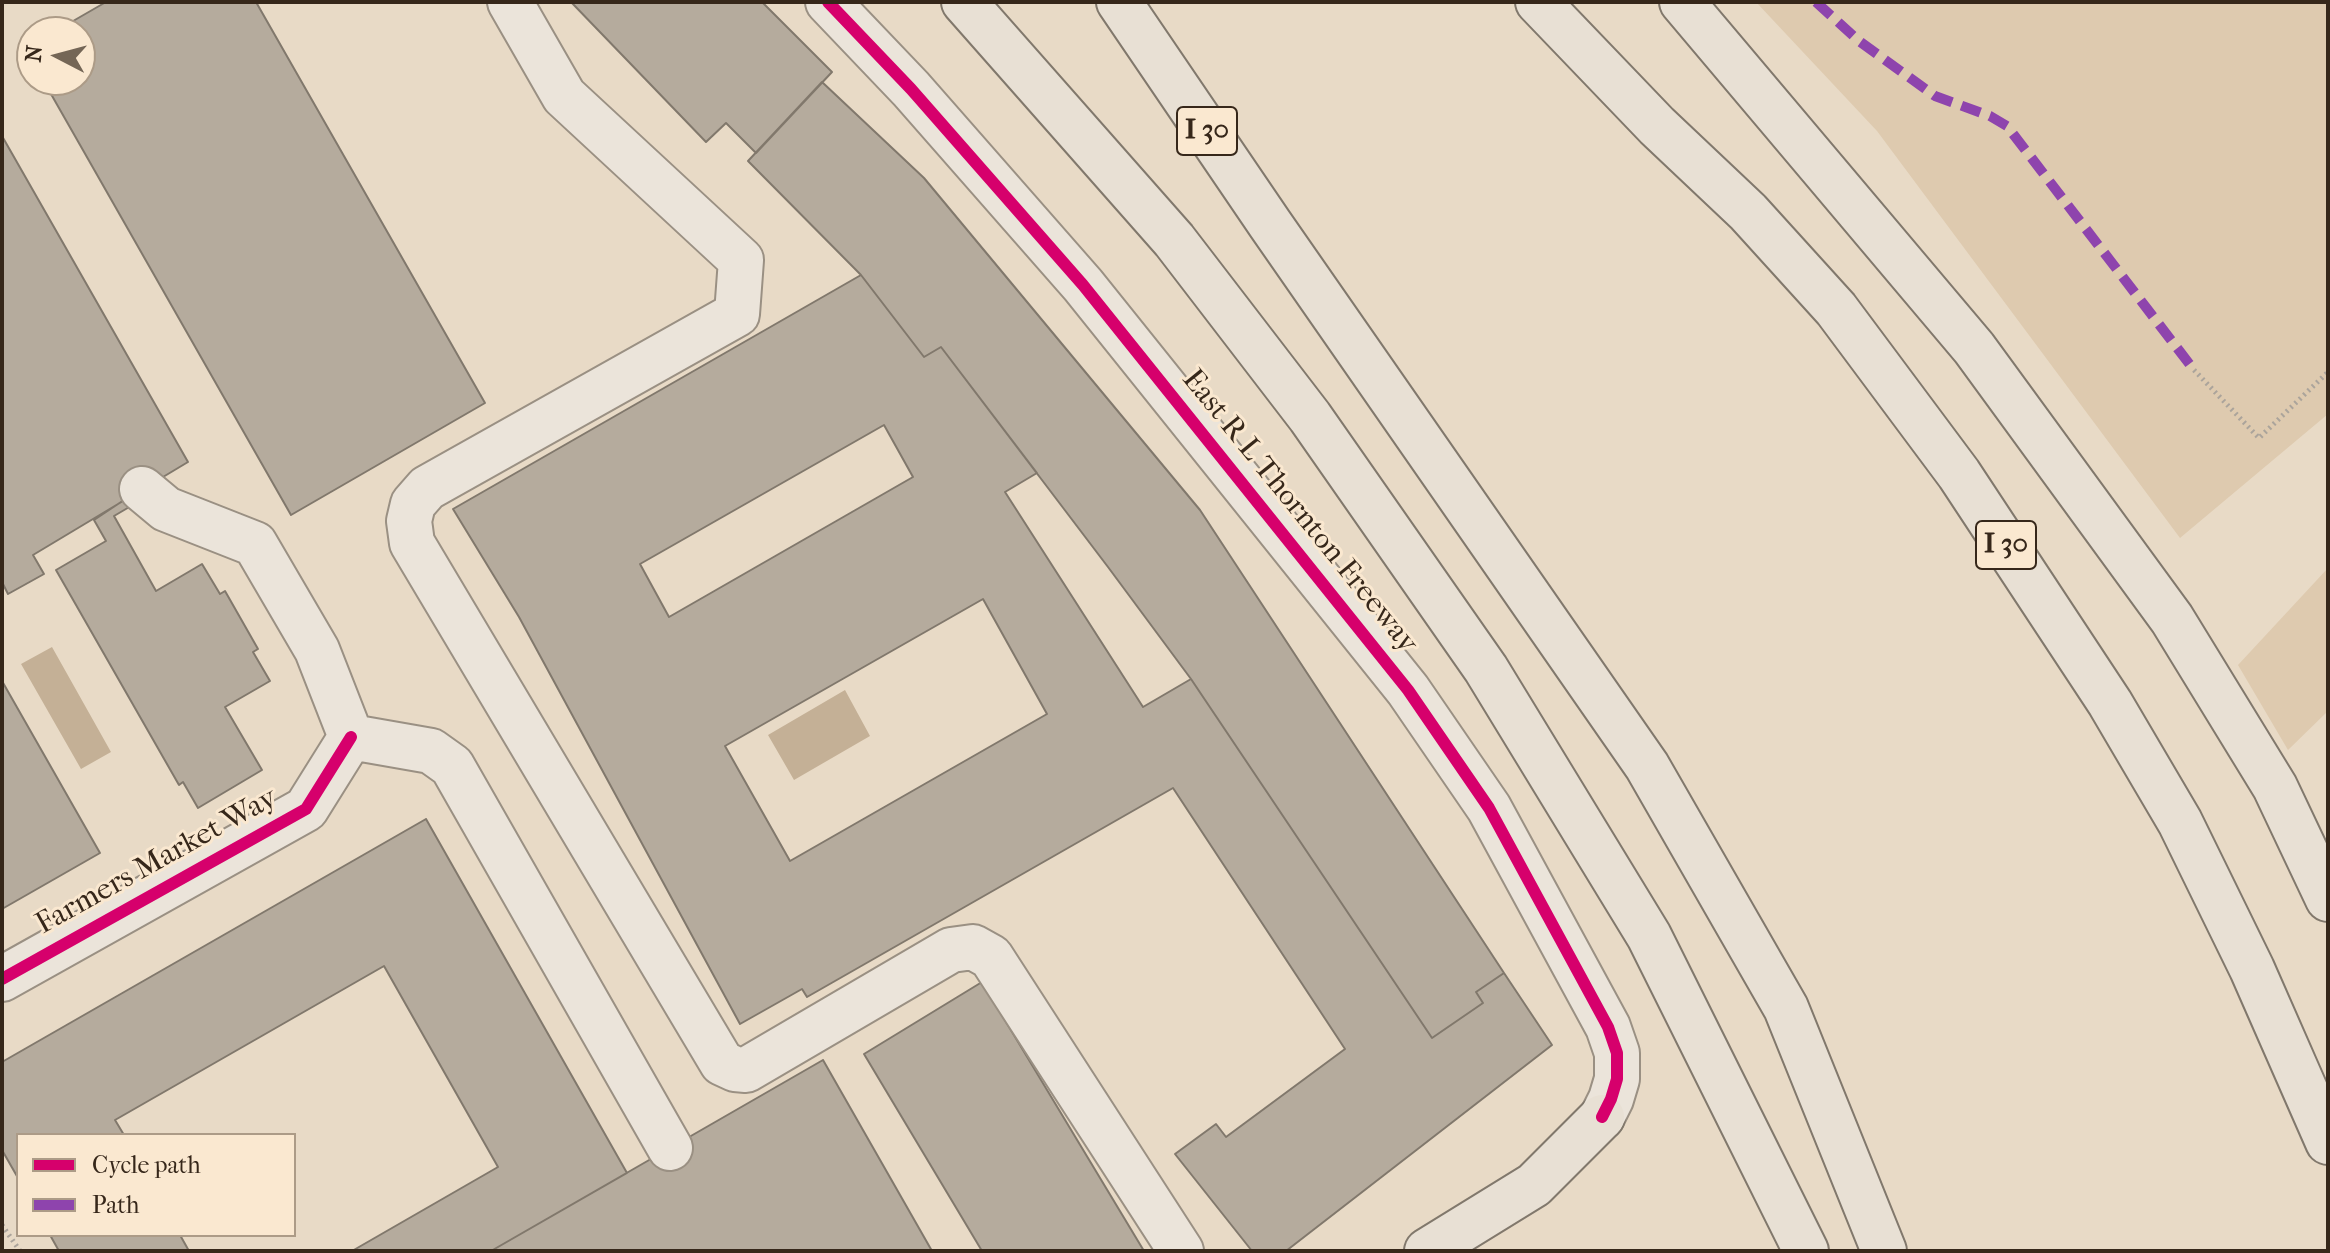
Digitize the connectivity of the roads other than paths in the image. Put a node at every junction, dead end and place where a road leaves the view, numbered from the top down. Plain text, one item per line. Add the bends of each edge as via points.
1 (510, 2) edge
2 (828, 2) edge
3 (964, 2) edge
4 (1119, 2) edge
5 (1530, 2) edge
6 (1682, 2) edge
7 (1552, 16) edge
8 (142, 489) dead end
9 (351, 737) junction
10 (2328, 899) edge
11 (2, 979) edge
12 (1602, 1117) joint
13 (2328, 1142) edge
14 (670, 1148) dead end
15 (1181, 1251) edge
16 (1427, 1251) edge
17 (1806, 1251) edge
18 (1884, 1251) edge

1 - 15 street via 564,96 741,260 737,314 427,488 413,504 412,543 722,1063 746,1070 951,950 973,947 991,957
2 - 12 street, East R L Thornton Freeway via 1083,285 1408,690 1489,808 1608,1027 1617,1053 1617,1079
3 - 17 main road via 1174,240 1310,417 1486,669 1649,936
4 - 18 main road, I 30 via 1647,766 1786,1008
5 - 7 main road
6 - 10 main road via 1974,348 2172,619 2275,787
7 - 13 main road, I 30 via 1748,212 1836,309 1959,474 2110,703 2180,822
8 - 9 street via 166,509 255,544 317,650
9 - 11 street, Farmers Market Way via 306,809
9 - 14 street via 431,751 452,766
12 - 16 main road via 1534,1185

